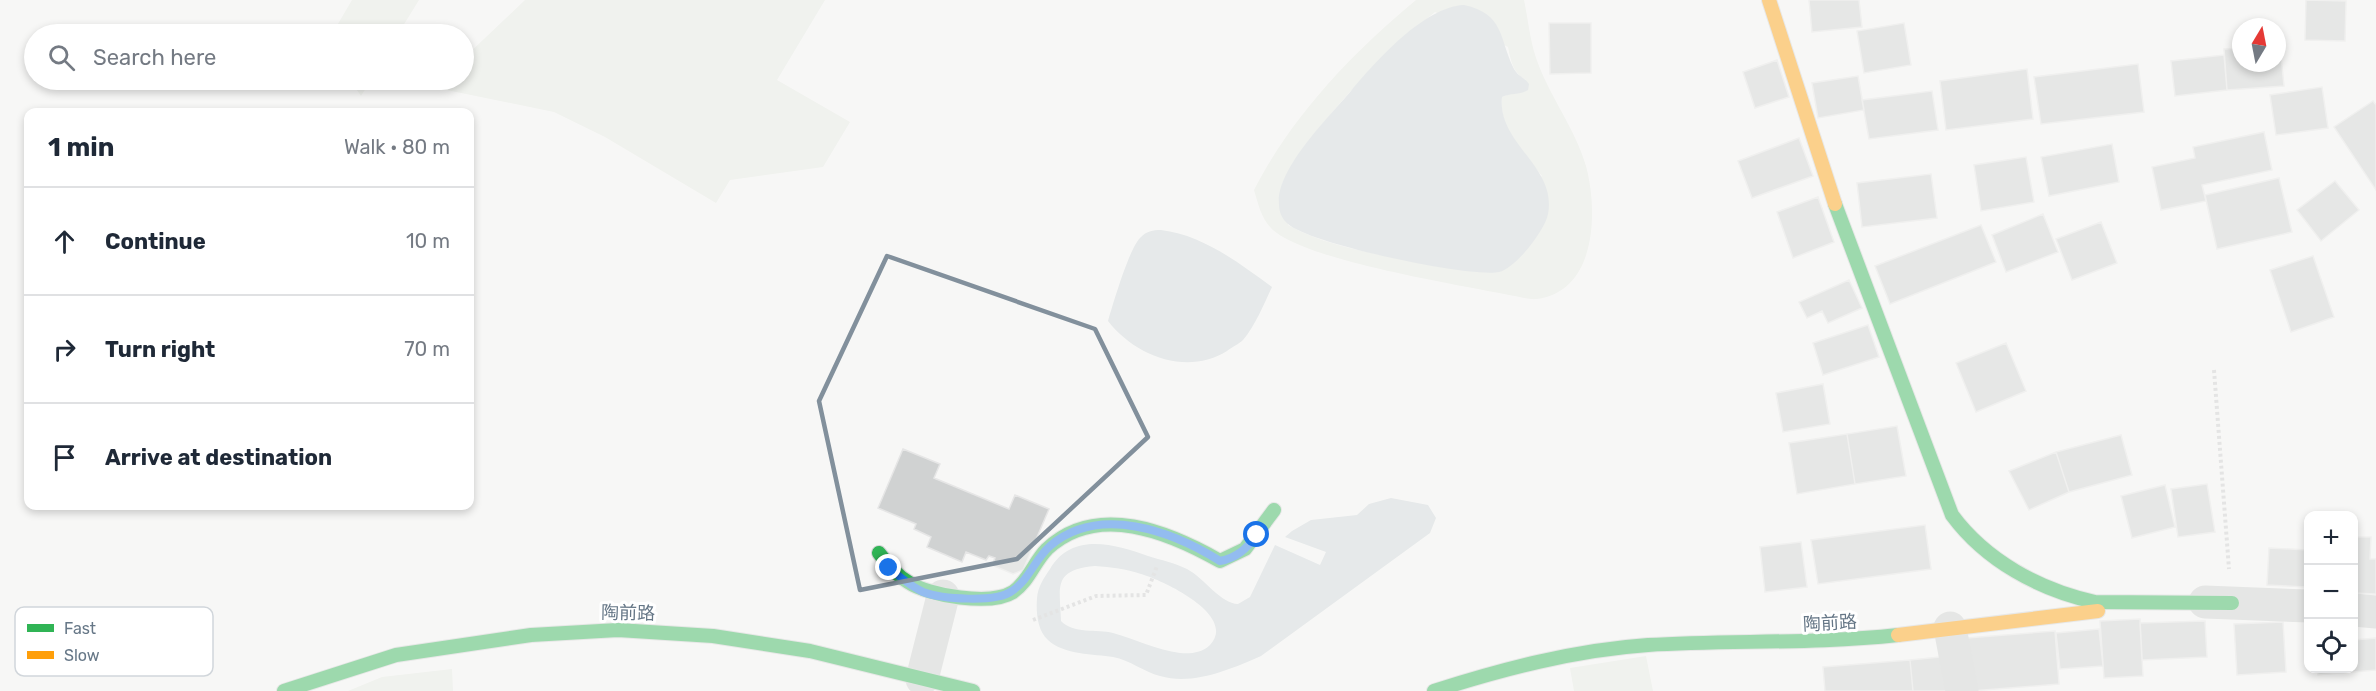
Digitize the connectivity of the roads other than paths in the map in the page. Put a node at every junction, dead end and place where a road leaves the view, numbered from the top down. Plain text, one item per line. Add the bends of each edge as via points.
1 (1769, 0) edge
2 (1274, 510) dead end
3 (1952, 515) joint
4 (879, 553) dead end
5 (943, 596) junction
6 (2232, 603) junction
7 (2304, 606) edge
8 (2358, 610) edge
9 (2376, 612) edge
10 (1950, 628) junction
11 (922, 679) junction
12 (284, 691) edge
13 (973, 691) edge
14 (1434, 691) edge
15 (1962, 691) edge

1 - 3 street via 1823,170
2 - 5 street via 1247,548 1232,559 1220,561 1167,536 1133,526 1084,526 1047,548 1021,585 1010,593 988,598
3 - 6 street via 2010,569 2059,593 2095,602
4 - 5 street via 889,568 920,591
5 - 11 street
6 - 7 street
6 - 10 street, 陶前路 via 2078,613
8 - 9 street
10 - 14 street, 陶前路 via 1834,642 1707,642 1616,649 1517,667
10 - 15 street
11 - 12 street, 陶前路 via 768,644 618,630 531,635 396,655
11 - 13 street, 陶前路

